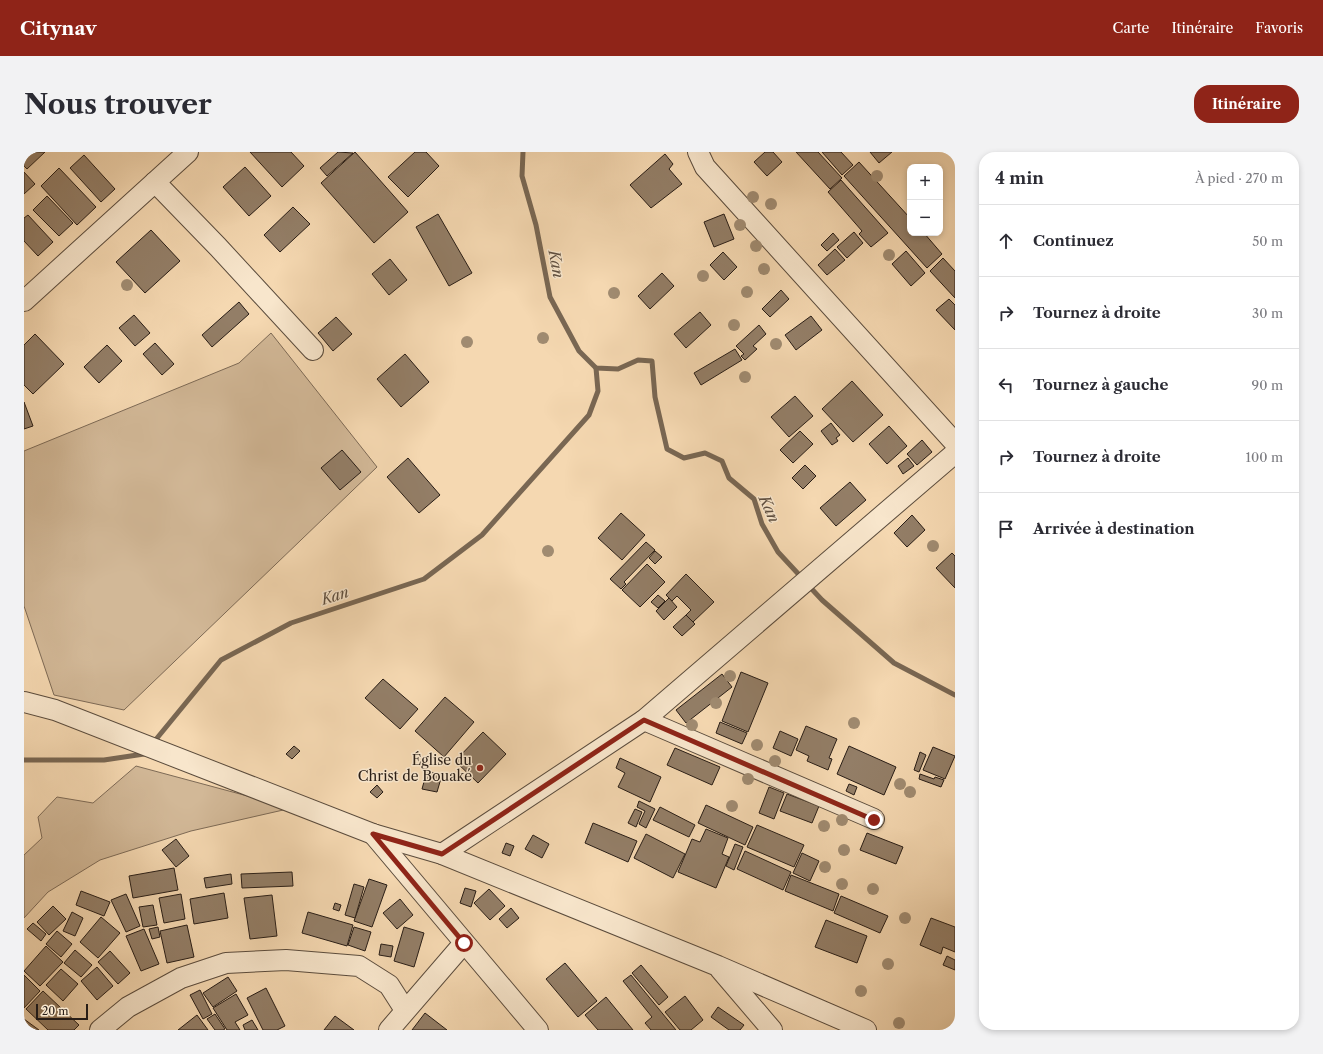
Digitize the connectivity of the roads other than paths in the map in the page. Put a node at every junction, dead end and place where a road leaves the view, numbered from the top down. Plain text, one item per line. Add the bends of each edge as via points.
1 (188, 152) edge
2 (698, 152) edge
3 (155, 182) junction
4 (24, 301) edge
5 (313, 350) dead end
6 (955, 442) edge
7 (955, 453) edge
8 (24, 702) edge
9 (644, 720) junction
10 (874, 820) dead end
11 (373, 834) junction
12 (442, 854) junction
13 (464, 943) junction
14 (718, 966) junction
15 (405, 1010) junction
16 (100, 1030) edge
17 (389, 1030) edge
18 (538, 1030) edge
19 (772, 1030) edge
20 (866, 1030) edge

1 - 3 street
2 - 6 street via 705,167
3 - 4 street
3 - 5 street
7 - 9 street
8 - 11 street via 55,710
9 - 10 street
9 - 12 street
11 - 12 street
11 - 13 street
12 - 14 street
13 - 15 street
13 - 18 street
14 - 19 street
14 - 20 street
15 - 16 street via 389,985 359,966 286,960 226,963 181,978 128,1007
15 - 17 street

